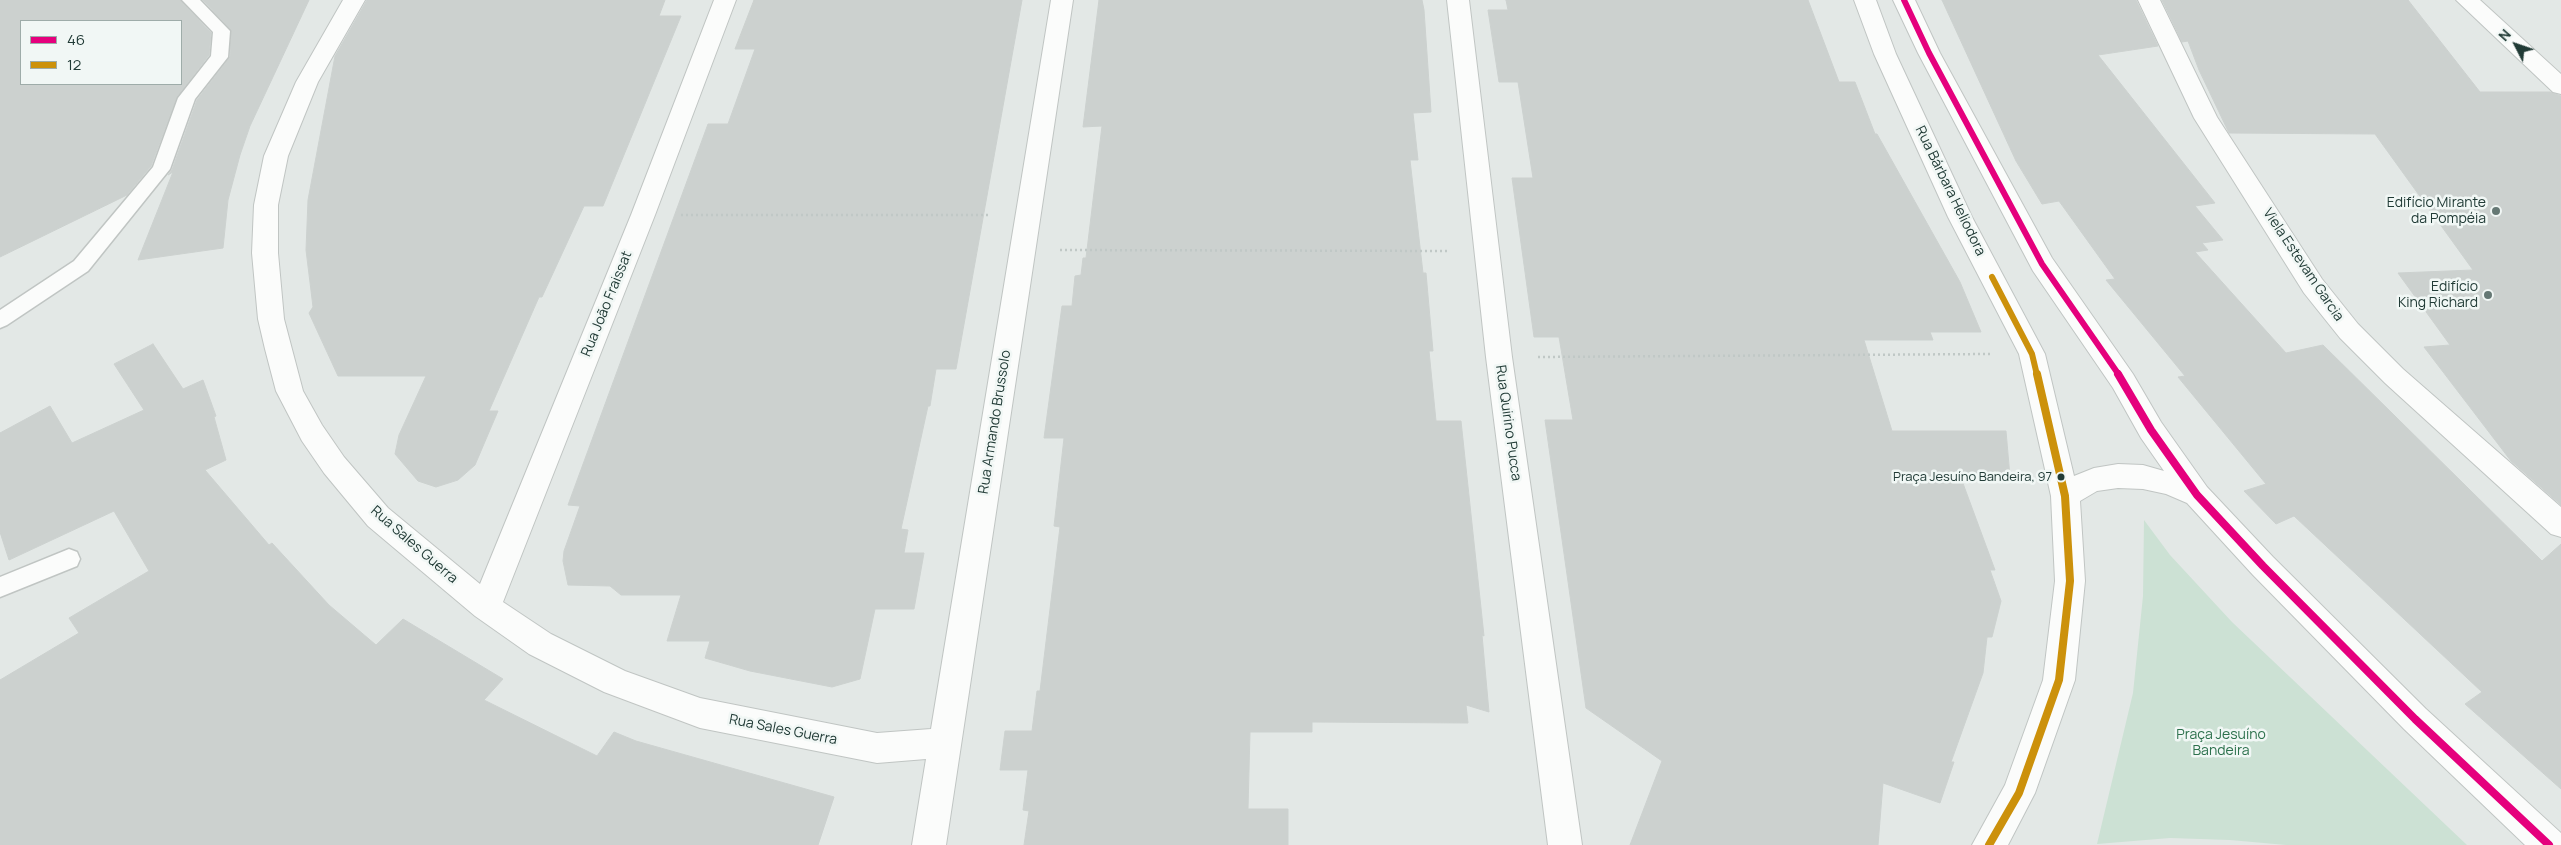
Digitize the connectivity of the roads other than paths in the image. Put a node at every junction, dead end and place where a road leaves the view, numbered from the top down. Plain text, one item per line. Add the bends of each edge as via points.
1 (190, 0) edge
2 (354, 0) edge
3 (725, 0) edge
4 (1062, 0) edge
5 (1458, 0) edge
6 (1865, 0) edge
7 (1904, 0) edge
8 (2149, 0) edge
9 (2467, 0) edge
10 (2561, 87) edge
11 (0, 320) edge
12 (2197, 495) junction
13 (2065, 496) junction
14 (2561, 525) edge
15 (69, 559) dead end
16 (0, 587) edge
17 (486, 607) junction
18 (945, 744) junction
19 (1996, 839) edge
20 (929, 845) edge
21 (1565, 845) edge
22 (2549, 845) edge

1 - 11 lane via 222,31 219,57 187,98 161,169 80,266
2 - 17 street, Rua Sales Guerra via 306,82 276,156 266,205 265,253 271,319 290,391 312,433 334,465 378,517
3 - 17 street, Rua João Fraissat
4 - 18 street, Rua Armando Brussolo
5 - 21 street, Rua Quirino Pucca via 1499,357
6 - 13 street, Rua Bárbara Heliodora via 1885,54 1960,217 2032,354
7 - 12 street via 2042,264 2123,381 2150,430
8 - 14 street, Viela Estevam Garcia via 2206,118 2313,286 2349,331 2394,376
9 - 10 street
12 - 13 street via 2143,477 2118,476 2094,480
12 - 22 street via 2415,719
13 - 19 street via 2070,581 2059,680 2020,792
15 - 16 lane
17 - 18 street, Rua Sales Guerra via 540,644 606,678 700,713 877,748
18 - 20 street, Rua Armando Brussolo

